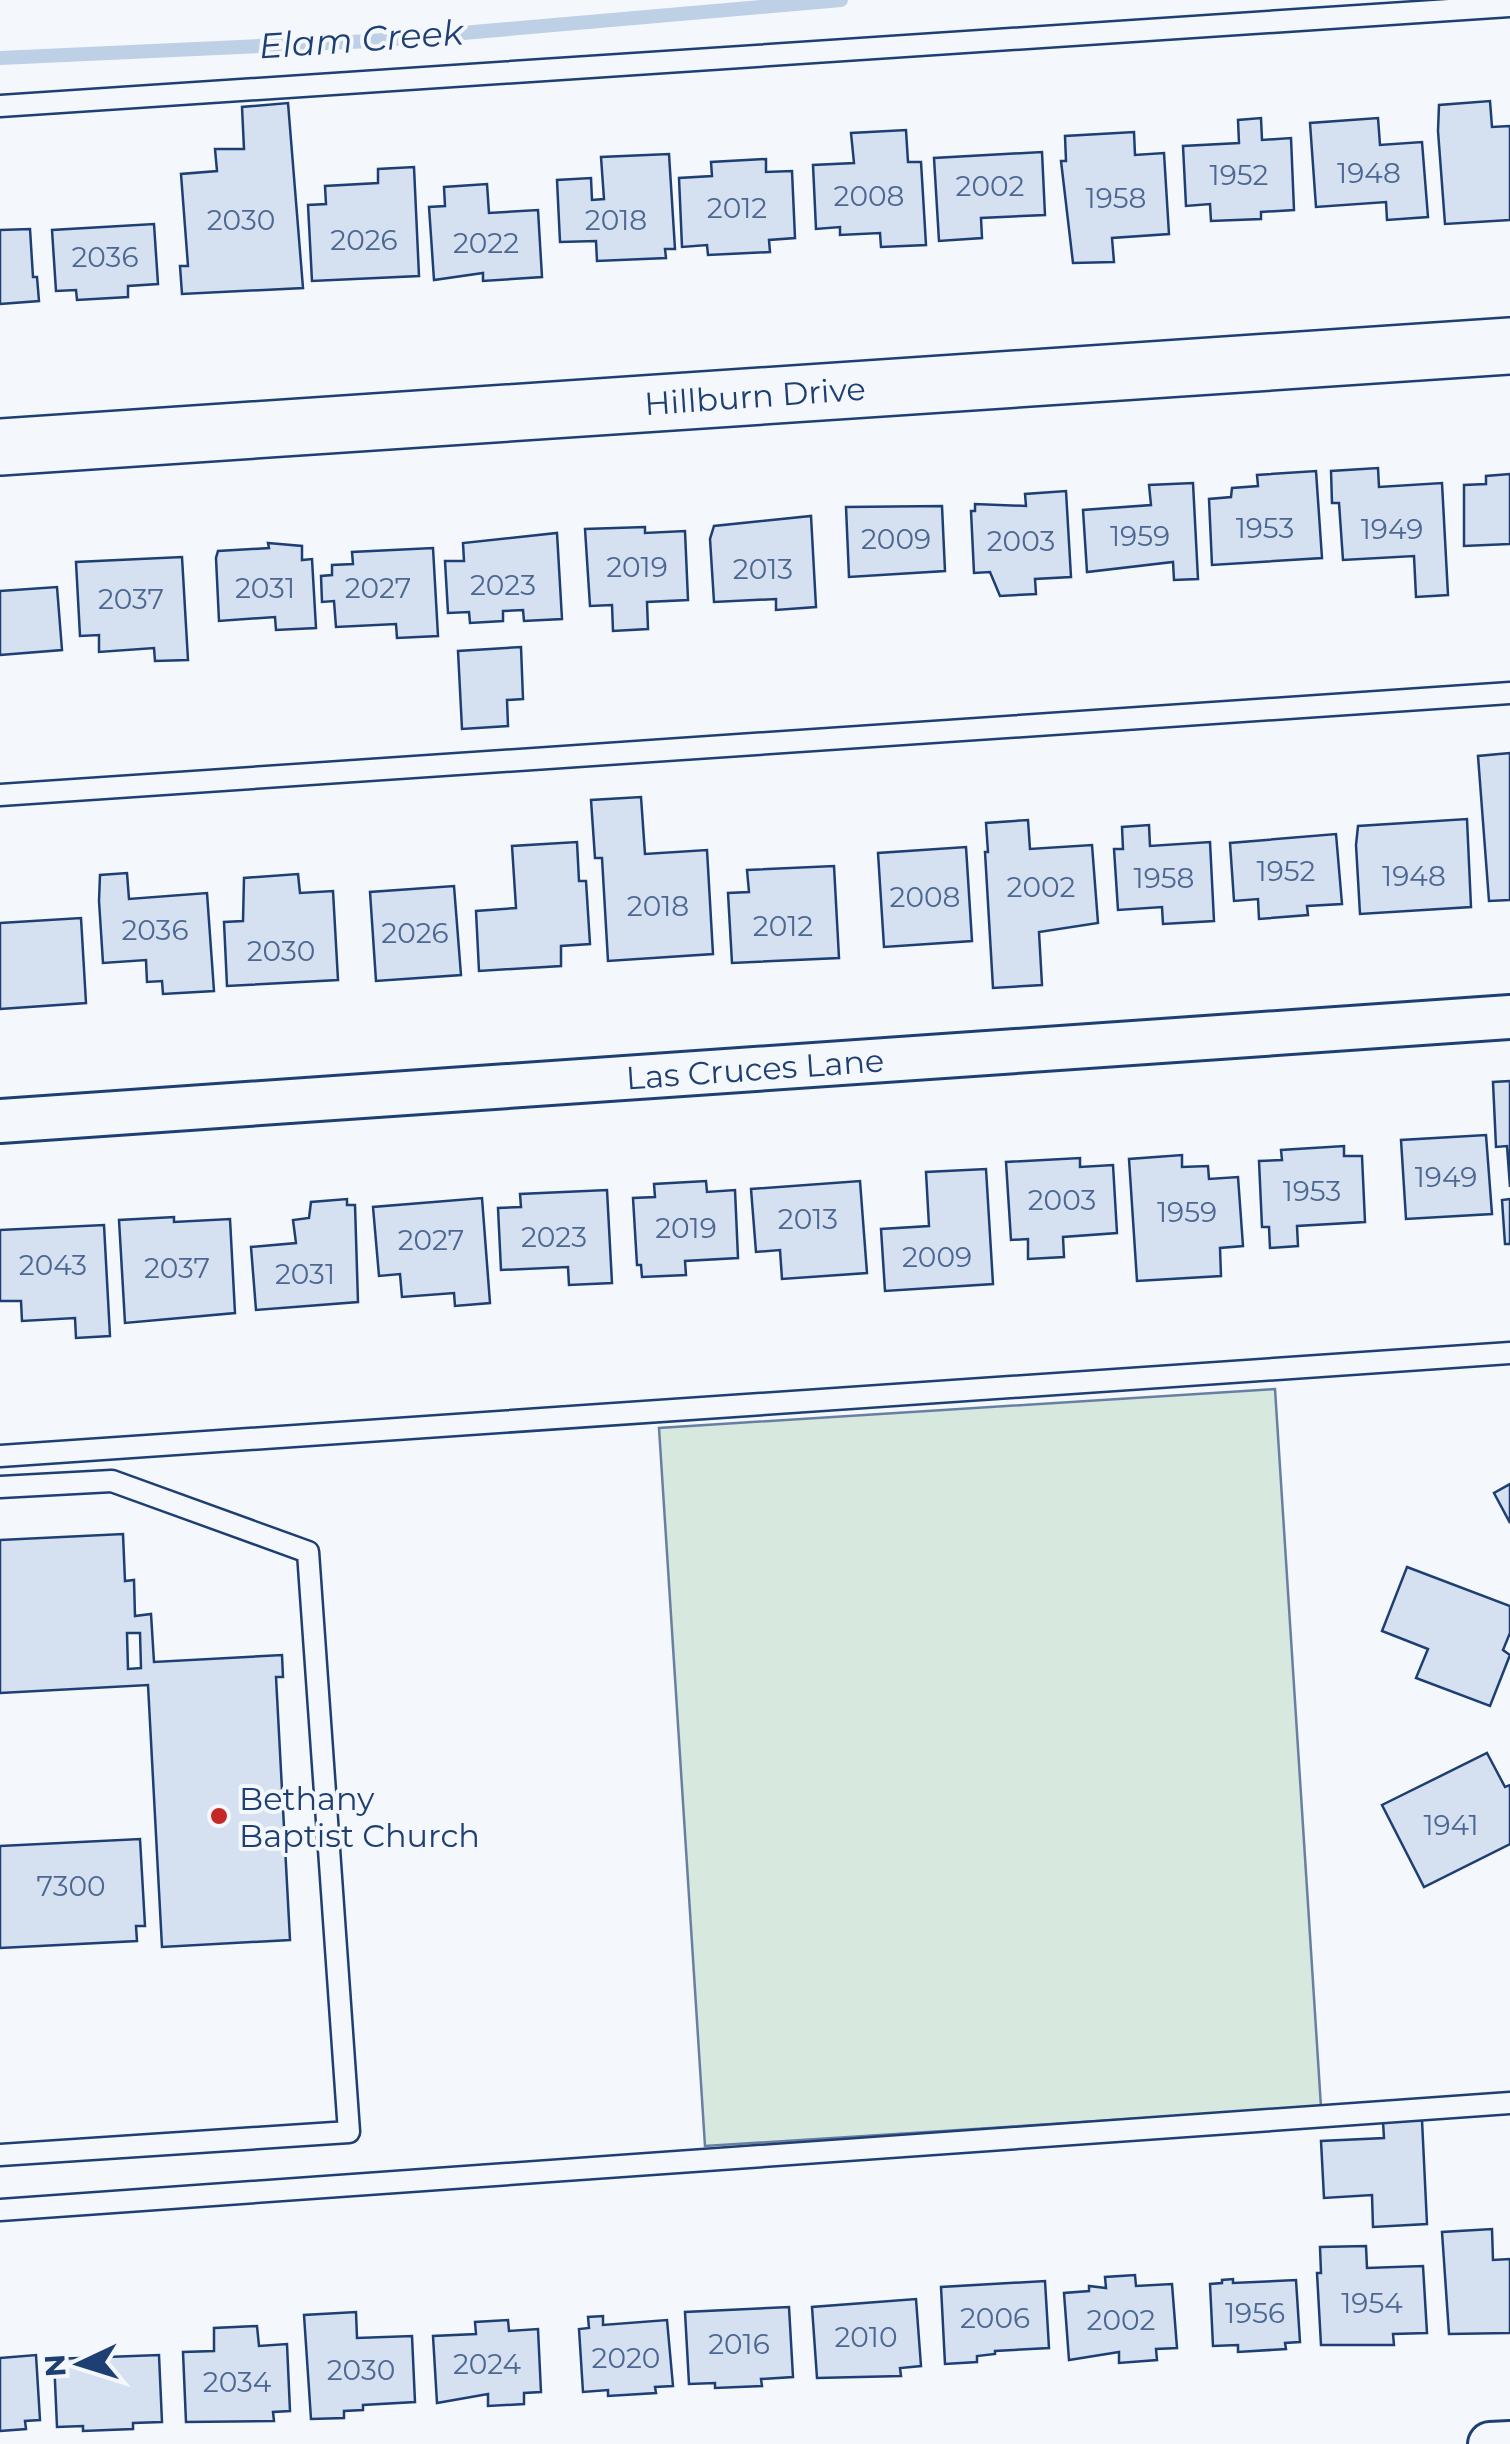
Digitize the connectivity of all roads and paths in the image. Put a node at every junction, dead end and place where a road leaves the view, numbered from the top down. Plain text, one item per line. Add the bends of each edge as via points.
1 (1510, 6) edge
2 (0, 106) edge
3 (1510, 346) edge
4 (0, 447) edge
5 (1510, 692) edge
6 (0, 795) edge
7 (1510, 1017) edge
8 (0, 1122) edge
9 (1510, 1353) edge
10 (0, 1456) edge
11 (0, 1487) edge
12 (1510, 2103) edge
13 (0, 2155) edge
14 (0, 2210) edge
15 (1510, 2443) edge
16 (1490, 2444) edge

1 - 2 lane
3 - 4 street, Hillburn Drive
5 - 6 lane
7 - 8 street, Las Cruces Lane
9 - 10 lane
11 - 13 lane via 112,1481 308,1552 349,2132
12 - 14 lane
15 - 16 street

